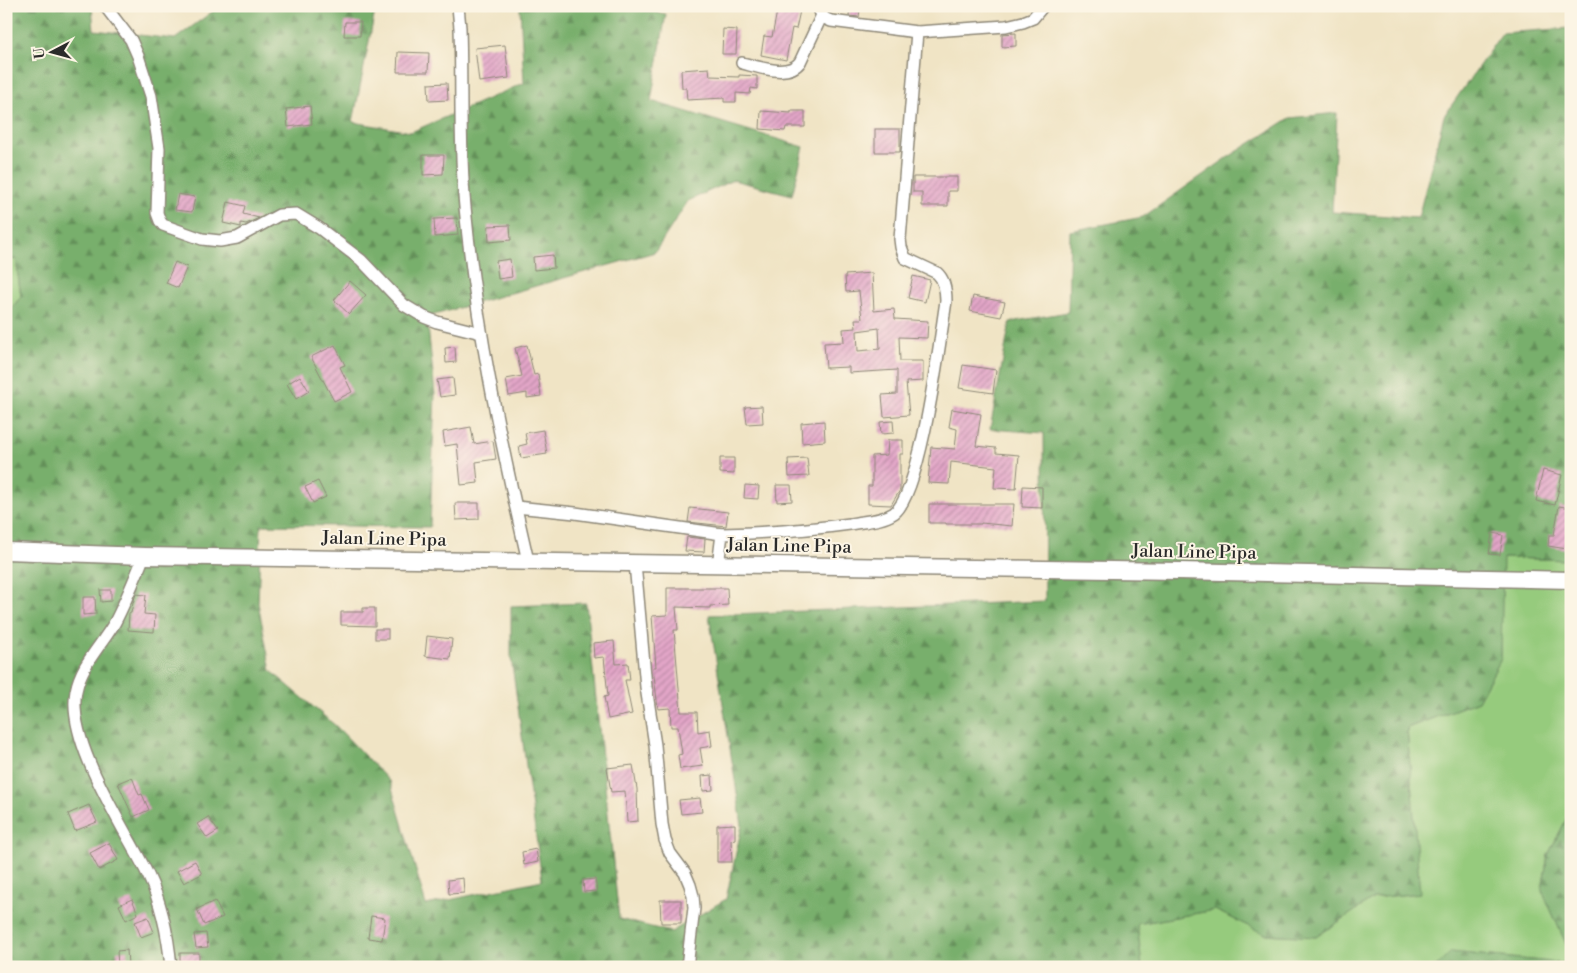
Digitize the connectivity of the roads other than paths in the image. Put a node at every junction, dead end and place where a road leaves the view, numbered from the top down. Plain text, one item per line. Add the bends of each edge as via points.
1 (105, 6) edge
2 (458, 6) edge
3 (1043, 6) edge
4 (819, 11) edge
5 (917, 32) junction
6 (742, 63) dead end
7 (481, 333) junction
8 (516, 507) junction
9 (722, 534) junction
10 (6, 551) edge
11 (144, 556) junction
12 (528, 561) junction
13 (635, 563) junction
14 (718, 566) junction
15 (1571, 580) edge
16 (171, 967) edge
17 (687, 967) edge

1 - 7 street via 130,40 149,89 159,148 157,213 163,225 202,239 220,241 237,238 279,215 296,214 361,260 404,305 437,322
2 - 7 street via 465,206
3 - 5 street via 1033,18 1006,26
4 - 5 street via 831,21 842,24
4 - 6 street via 800,62 794,68 782,70
5 - 9 street via 900,239 905,258 941,277 946,289 946,302 915,476 900,508 883,518 815,529
7 - 8 street
8 - 9 street
8 - 12 street
9 - 14 street
10 - 11 main road, Jalan Line Pipa
11 - 12 main road, Jalan Line Pipa
11 - 16 street via 115,622 79,678 74,708 77,726 99,784 149,876 159,902
12 - 13 main road, Jalan Line Pipa
13 - 14 main road, Jalan Line Pipa
13 - 17 street via 662,824 670,853 685,873 693,896
14 - 15 main road, Jalan Line Pipa

